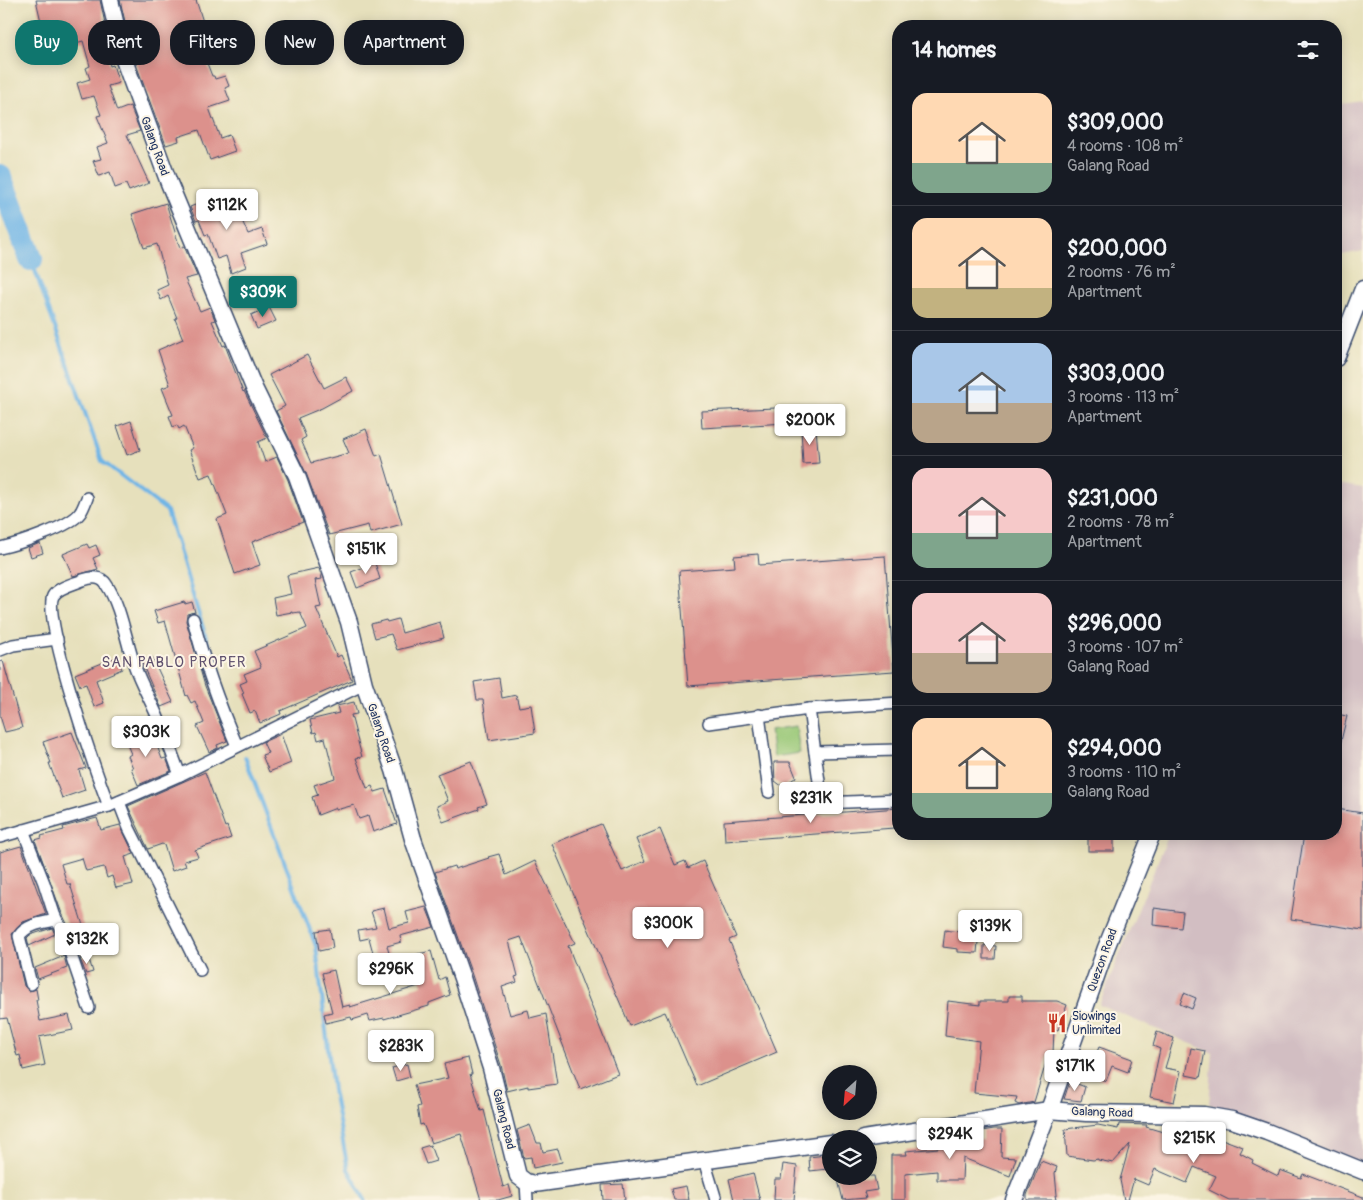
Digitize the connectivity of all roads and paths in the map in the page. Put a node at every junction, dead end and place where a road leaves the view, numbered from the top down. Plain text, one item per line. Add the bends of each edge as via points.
1 (110, 0) edge
2 (1363, 289) edge
3 (1342, 343) edge
4 (87, 498) dead end
5 (0, 548) edge
6 (193, 619) dead end
7 (57, 639) junction
8 (0, 650) edge
9 (364, 684) junction
10 (892, 703) edge
11 (809, 709) junction
12 (759, 715) junction
13 (709, 723) dead end
14 (236, 746) junction
15 (892, 750) edge
16 (815, 752) junction
17 (180, 775) junction
18 (769, 792) dead end
19 (892, 800) edge
20 (114, 804) junction
21 (23, 830) junction
22 (0, 837) edge
23 (1150, 840) edge
24 (56, 920) junction
25 (200, 970) dead end
26 (31, 984) dead end
27 (89, 1008) dead end
28 (1049, 1110) junction
29 (877, 1137) edge
30 (822, 1144) edge
31 (704, 1160) junction
32 (1363, 1171) edge
33 (526, 1182) junction
34 (527, 1200) edge
35 (716, 1200) edge
36 (1014, 1200) edge

1 - 9 street, Galang Road via 124,60 169,183 254,388 297,476 349,622
2 - 3 street
4 - 5 street via 80,514 65,524
6 - 14 street via 218,702
7 - 8 street
7 - 17 street via 51,606 59,589 88,578 98,578 106,583 135,668
7 - 20 street via 82,731
9 - 14 street
9 - 33 street, Galang Road via 491,1068 518,1176
10 - 11 street
11 - 12 street
11 - 16 street
12 - 13 street
12 - 18 street
14 - 17 street
15 - 16 street
16 - 19 street via 822,803
17 - 20 street
20 - 21 street
20 - 25 street via 130,828
21 - 22 street
21 - 24 street
23 - 28 street, Quezon Road via 1106,948
24 - 26 street via 31,926 19,936
24 - 27 street
28 - 29 street, Galang Road
28 - 32 street, Galang Road via 1204,1115 1232,1120
28 - 36 street, Quezon Road
30 - 31 street
31 - 33 street via 534,1184
31 - 35 street
33 - 34 street

